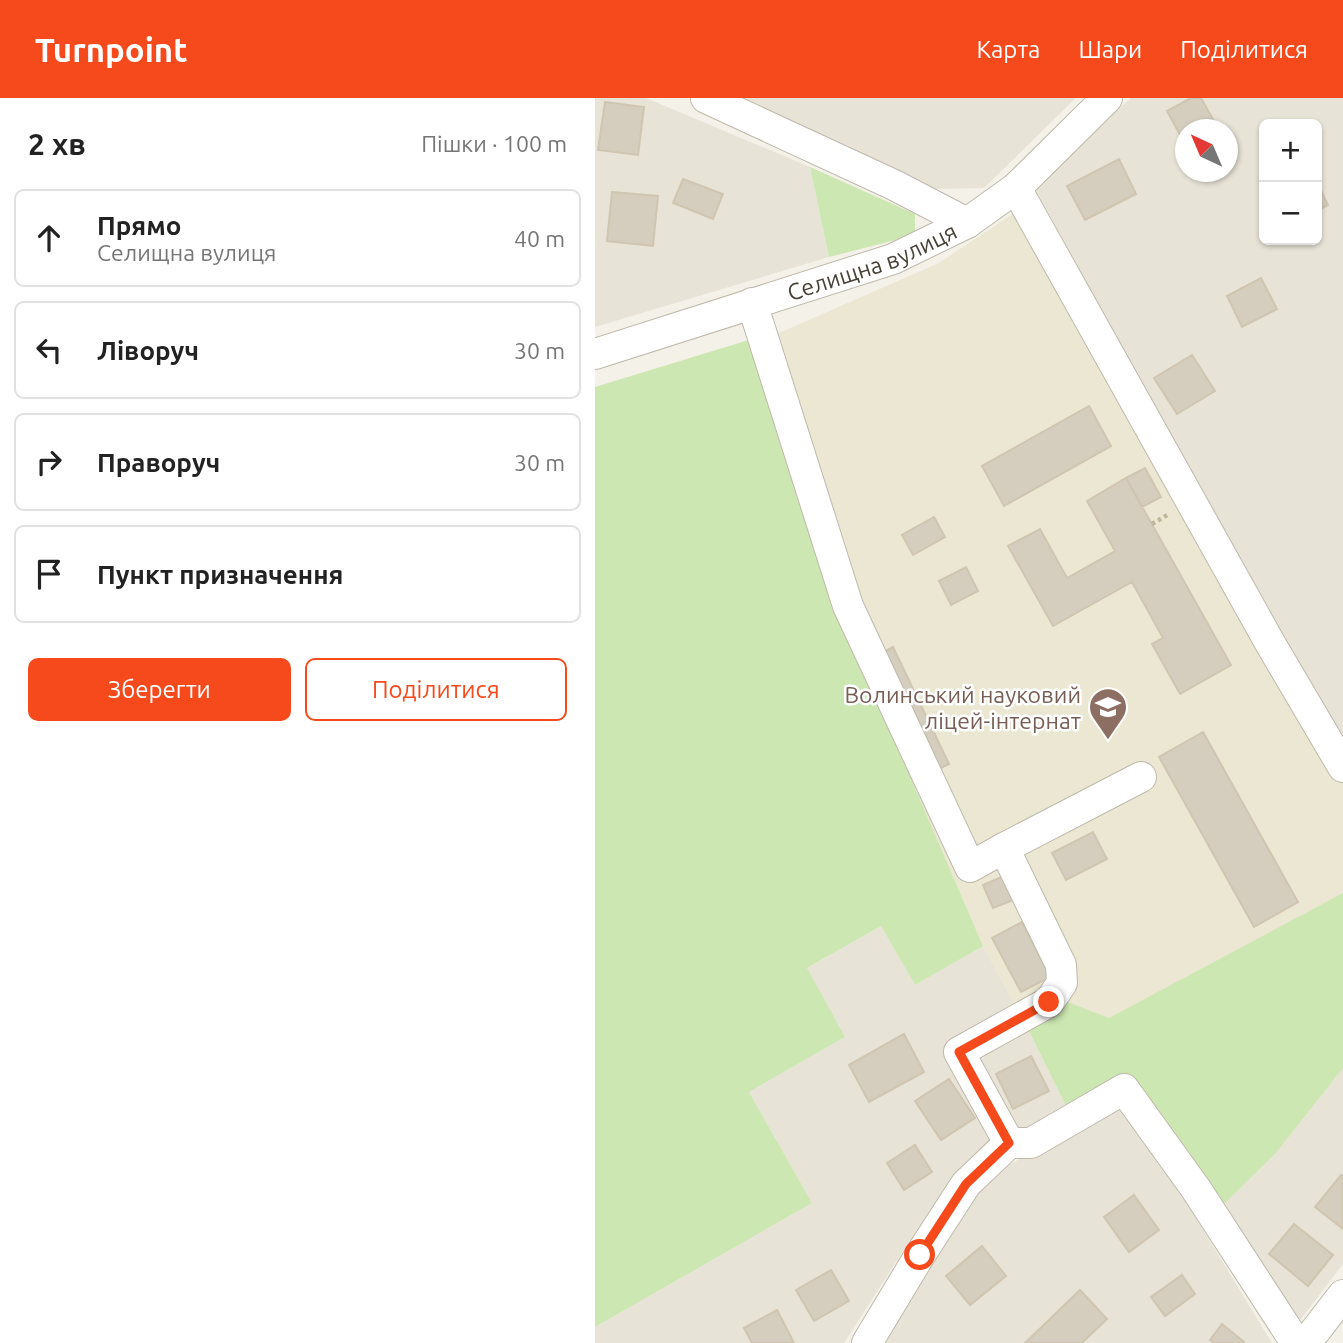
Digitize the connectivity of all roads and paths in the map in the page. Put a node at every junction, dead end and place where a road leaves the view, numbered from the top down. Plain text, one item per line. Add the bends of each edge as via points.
1 (706, 98) edge
2 (1107, 98) edge
3 (1016, 188) junction
4 (967, 223) junction
5 (752, 303) junction
6 (595, 354) edge
7 (1343, 767) edge
8 (1141, 777) dead end
9 (1004, 848) junction
10 (1009, 1143) junction
11 (1343, 1295) edge
12 (867, 1343) edge
13 (1296, 1343) edge
14 (1306, 1343) edge

1 - 4 street
2 - 3 street, Селищна вулиця
3 - 4 street, Селищна вулиця
3 - 7 street
4 - 5 street, Селищна вулиця via 893,259
5 - 6 street, Селищна вулиця
5 - 9 street via 848,606 970,867
8 - 9 street
9 - 10 street via 1061,965 1062,983 1049,1002 959,1052
10 - 12 street via 966,1184
10 - 13 street via 1031,1143 1124,1089 1196,1189
11 - 14 street

